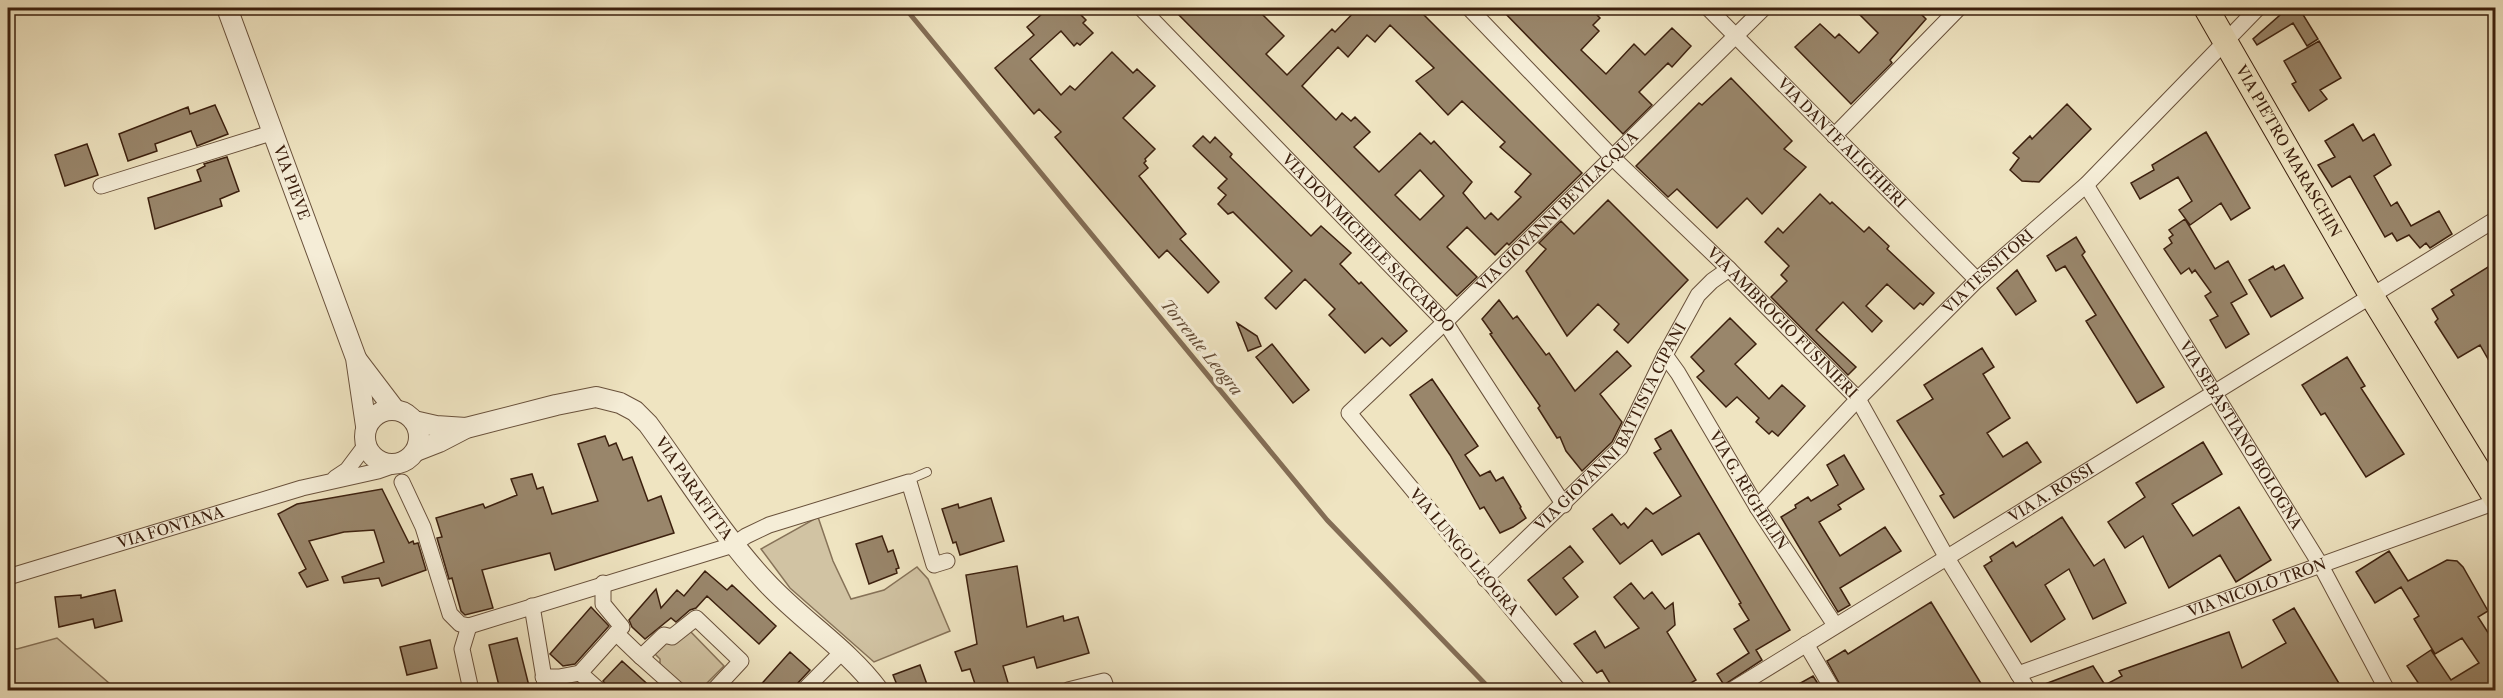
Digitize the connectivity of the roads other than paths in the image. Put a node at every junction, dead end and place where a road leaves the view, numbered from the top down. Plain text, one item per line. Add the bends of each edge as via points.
1 (227, 8) edge
2 (1141, 8) edge
3 (1469, 8) edge
4 (1708, 8) edge
5 (1764, 8) edge
6 (1959, 8) edge
7 (2206, 8) edge
8 (2258, 8) edge
9 (1736, 35) junction
10 (2225, 41) junction
11 (274, 132) junction
12 (1834, 136) junction
13 (1613, 158) junction
14 (2086, 185) junction
15 (101, 186) dead end
16 (2496, 219) edge
17 (1729, 269) junction
18 (1977, 280) junction
19 (2371, 295) junction
20 (1445, 322) junction
21 (1665, 355) junction
22 (356, 358) junction
23 (2214, 390) junction
24 (1858, 399) junction
25 (395, 410) junction
26 (1349, 413) joint
27 (414, 421) junction
28 (466, 428) junction
29 (366, 436) junction
30 (416, 451) junction
31 (927, 472) dead end
32 (399, 473) junction
33 (333, 480) junction
34 (909, 482) junction
35 (2496, 500) edge
36 (1564, 505) junction
37 (1757, 507) junction
38 (733, 545) junction
39 (1947, 558) junction
40 (947, 561) dead end
41 (2320, 564) junction
42 (8, 577) edge
43 (1485, 579) junction
44 (603, 583) junction
45 (532, 606) junction
46 (1834, 625) junction
47 (469, 626) junction
48 (616, 633) junction
49 (1806, 644) junction
50 (842, 652) junction
51 (641, 657) junction
52 (580, 673) junction
53 (2018, 674) junction
54 (544, 684) edge
55 (471, 690) edge
56 (599, 690) edge
57 (678, 690) edge
58 (714, 690) edge
59 (804, 690) edge
60 (878, 690) edge
61 (1068, 690) edge
62 (1107, 690) edge
63 (1579, 690) edge
64 (1732, 690) edge
65 (1833, 690) edge
66 (2028, 690) edge
67 (2387, 690) edge

1 - 11 street, VIA PIEVE
2 - 20 street, VIA DON MICHELE SACCARDO
3 - 13 street, VIA AMBROGIO FUSINIERI
4 - 9 street, VIA DANTE ALIGHIERI
5 - 9 street, VIA GIOVANNI BEVILACQUA
6 - 12 street
7 - 10 main road, VIA PIETRO MARASCHIN
8 - 10 street, VIA TESSITORI
9 - 12 street, VIA DANTE ALIGHIERI
9 - 13 street, VIA GIOVANNI BEVILACQUA
10 - 14 street, VIA TESSITORI
10 - 19 main road, VIA PIETRO MARASCHIN
11 - 15 street
11 - 22 street, VIA PIEVE
12 - 18 street, VIA DANTE ALIGHIERI
13 - 17 street, VIA AMBROGIO FUSINIERI
13 - 20 street, VIA GIOVANNI BEVILACQUA
14 - 18 street, VIA TESSITORI
14 - 23 street, VIA SEBASTIANO BOLOGNA
16 - 19 street
17 - 21 street, VIA GIOVANNI BATTISTA CIPANI via 1698,295
17 - 24 street, VIA AMBROGIO FUSINIERI
18 - 24 street, VIA TESSITORI
19 - 23 street, VIA A. ROSSI
19 - 35 main road, VIA PIETRO MARASCHIN
20 - 26 street, VIA GIOVANNI BEVILACQUA
20 - 36 street, VIA DON MICHELE SACCARDO
21 - 36 street, VIA GIOVANNI BATTISTA CIPANI via 1620,448
21 - 37 street, VIA G. REGHELIN
22 - 25 street, VIA PIEVE
22 - 29 street, VIA PIEVE
23 - 39 street, VIA A. ROSSI
23 - 41 street, VIA SEBASTIANO BOLOGNA
24 - 37 street, VIA TESSITORI
24 - 39 street, VIA AMBROGIO FUSINIERI
25 - 27 street
25 - 29 street via 378,413
26 - 43 street, VIA LUNGO LEOGRA
27 - 28 street, VIA PARAFITTA
27 - 30 street via 419,436
28 - 30 street, VIA PARAFITTA
28 - 38 street, VIA PARAFITTA via 596,397 620,403 648,424
29 - 32 street via 377,460
29 - 33 street, VIA FONTANA via 347,470
30 - 32 street
31 - 34 lane
32 - 33 street, VIA FONTANA via 378,471
32 - 47 street via 423,527 450,614 460,624
33 - 42 street, VIA FONTANA
34 - 38 street via 769,525
34 - 40 street via 934,565
35 - 41 street, VIA NICOLÒ TRON
36 - 43 street, VIA GIOVANNI BATTISTA CIPANI
37 - 46 street, VIA G. REGHELIN
38 - 44 street
38 - 50 street, VIA PARAFITTA via 768,584
39 - 46 street, VIA A. ROSSI
39 - 53 street, VIA AMBROGIO FUSINIERI
41 - 53 street, VIA NICOLÒ TRON
41 - 67 street, VIA SEBASTIANO BOLOGNA
43 - 63 street, VIA LUNGO LEOGRA
44 - 45 street
44 - 48 street via 603,604 622,627
45 - 47 street
45 - 54 street
46 - 49 street, VIA A. ROSSI
47 - 55 street via 462,649
48 - 51 street
48 - 52 street
49 - 64 street, VIA A. ROSSI
49 - 65 street
50 - 59 street
50 - 60 street, VIA PARAFITTA
51 - 57 street
51 - 58 street via 664,634 672,637 696,618 741,661
52 - 54 street
52 - 56 street
53 - 66 street, VIA AMBROGIO FUSINIERI
61 - 62 street via 1104,681

